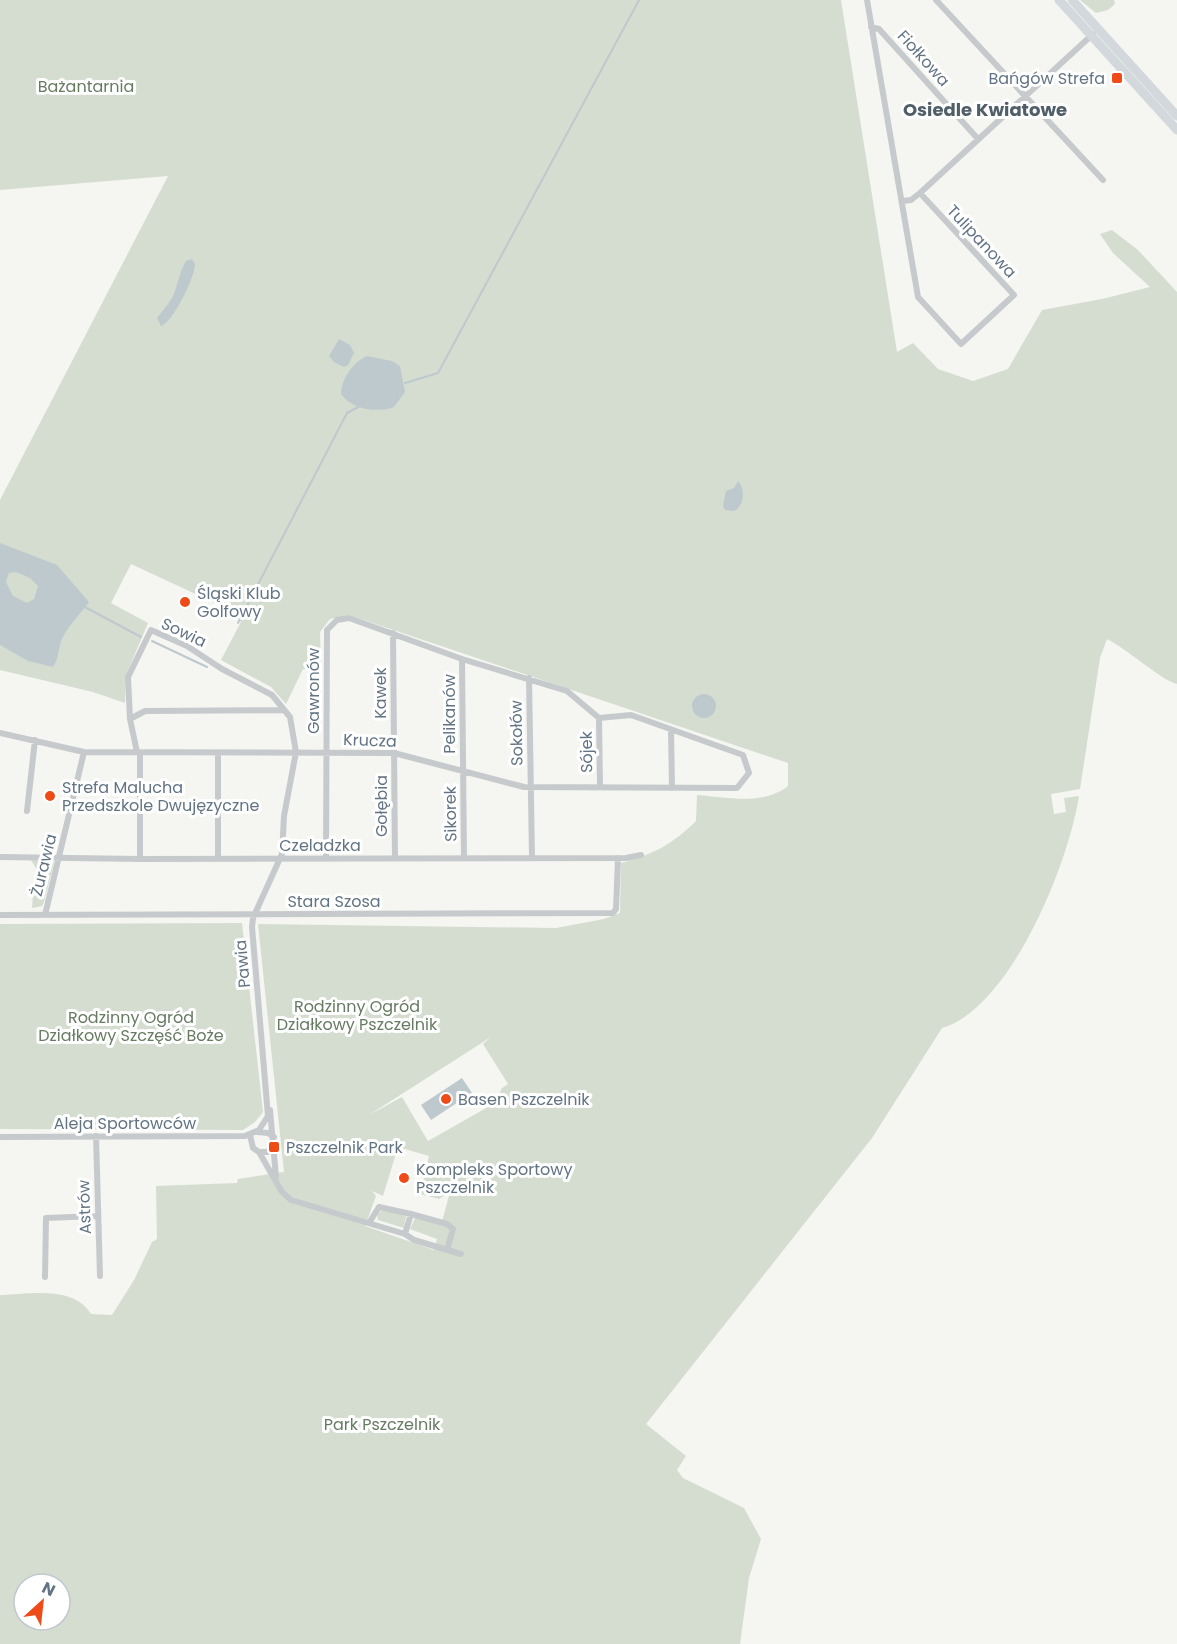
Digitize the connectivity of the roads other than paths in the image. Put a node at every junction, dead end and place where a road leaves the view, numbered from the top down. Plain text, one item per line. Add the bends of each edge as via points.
1 (867, 0) edge
2 (936, 0) edge
3 (1059, 0) edge
4 (1072, 0) edge
5 (871, 27) junction
6 (1100, 30) junction
7 (1090, 35) junction
8 (1024, 96) junction
9 (1177, 116) edge
10 (1177, 130) edge
11 (978, 139) junction
12 (1103, 180) dead end
13 (920, 194) junction
14 (903, 201) junction
15 (393, 633) junction
16 (462, 659) junction
17 (529, 678) junction
18 (283, 710) junction
19 (599, 718) junction
20 (130, 719) junction
21 (671, 730) junction
22 (0, 733) edge
23 (35, 740) junction
24 (84, 752) junction
25 (139, 752) junction
26 (296, 752) junction
27 (218, 753) junction
28 (326, 753) junction
29 (394, 753) junction
30 (462, 770) junction
31 (600, 786) junction
32 (531, 787) junction
33 (672, 788) junction
34 (27, 811) dead end
35 (641, 855) dead end
36 (0, 857) edge
37 (58, 858) junction
38 (395, 858) junction
39 (464, 858) junction
40 (532, 858) junction
41 (618, 858) junction
42 (140, 859) junction
43 (218, 859) junction
44 (280, 859) junction
45 (326, 859) junction
46 (0, 915) edge
47 (45, 915) junction
48 (255, 915) junction
49 (269, 1106) junction
50 (254, 1133) junction
51 (96, 1136) junction
52 (0, 1137) edge
53 (274, 1137) junction
54 (274, 1147) junction
55 (259, 1152) junction
56 (276, 1178) junction
57 (411, 1214) junction
58 (97, 1216) junction
59 (369, 1223) junction
60 (405, 1234) junction
61 (447, 1251) junction
62 (461, 1254) dead end
63 (100, 1276) dead end
64 (45, 1277) dead end

1 - 5 street
2 - 8 street
3 - 7 main road
4 - 6 main road
5 - 11 street, Fiołkowa via 879,29
5 - 14 street
6 - 7 street
6 - 9 main road
7 - 8 street
7 - 10 main road
8 - 11 street
8 - 12 street
11 - 13 street
13 - 14 street
13 - 14 street, Tulipanowa via 1014,295 961,344 918,297
15 - 16 street
15 - 28 street, Gawronów via 349,618 337,621 327,630
15 - 29 street, Kawek
16 - 17 street
16 - 30 street, Pelikanów
17 - 19 street via 567,691
17 - 32 street, Sokołów
18 - 20 street via 145,711
18 - 20 street, Sowia via 272,695 151,630 128,677
18 - 26 street, Sowia via 290,717
19 - 21 street via 631,715
19 - 31 street, Sójek
20 - 25 street, Sowia
21 - 33 street
21 - 33 street, Krucza via 743,755 749,773 737,788
22 - 23 street, Krucza
23 - 24 street, Krucza
23 - 34 street
24 - 25 street, Krucza
24 - 37 street, Żurawia
25 - 27 street, Krucza
25 - 42 street, Sowia
26 - 27 street, Krucza
26 - 28 street, Krucza
26 - 44 street, Pawia
27 - 43 street
28 - 29 street, Krucza
28 - 45 street, Gawronów
29 - 30 street, Krucza
29 - 38 street, Gołębia
30 - 32 street, Krucza
30 - 39 street, Sikorek
31 - 32 street, Krucza
31 - 33 street, Krucza
32 - 40 street, Sokołów
35 - 41 street, Czeladzka
36 - 37 street, Czeladzka
37 - 42 street, Czeladzka
37 - 47 street, Żurawia
38 - 39 street, Czeladzka
38 - 45 street, Czeladzka
39 - 40 street, Czeladzka
40 - 41 street, Czeladzka
41 - 48 street, Stara Szosa via 613,913
42 - 43 street, Czeladzka
43 - 44 street, Czeladzka
44 - 45 street, Czeladzka
44 - 48 street, Pawia
46 - 47 street, Stara Szosa
47 - 48 street, Stara Szosa
48 - 49 street, Pawia via 252,927
49 - 50 street via 267,1119
49 - 53 street
50 - 51 street, Aleja Sportowców
50 - 53 street
50 - 55 street via 253,1148
51 - 52 street, Aleja Sportowców
51 - 58 street, Astrów
53 - 54 street
54 - 55 street
54 - 56 street
55 - 56 street
56 - 59 street via 291,1200
57 - 59 street via 379,1207
57 - 60 street
57 - 61 street via 453,1229
58 - 63 street, Astrów
58 - 64 street via 46,1218
59 - 60 street
60 - 61 street
61 - 62 street

